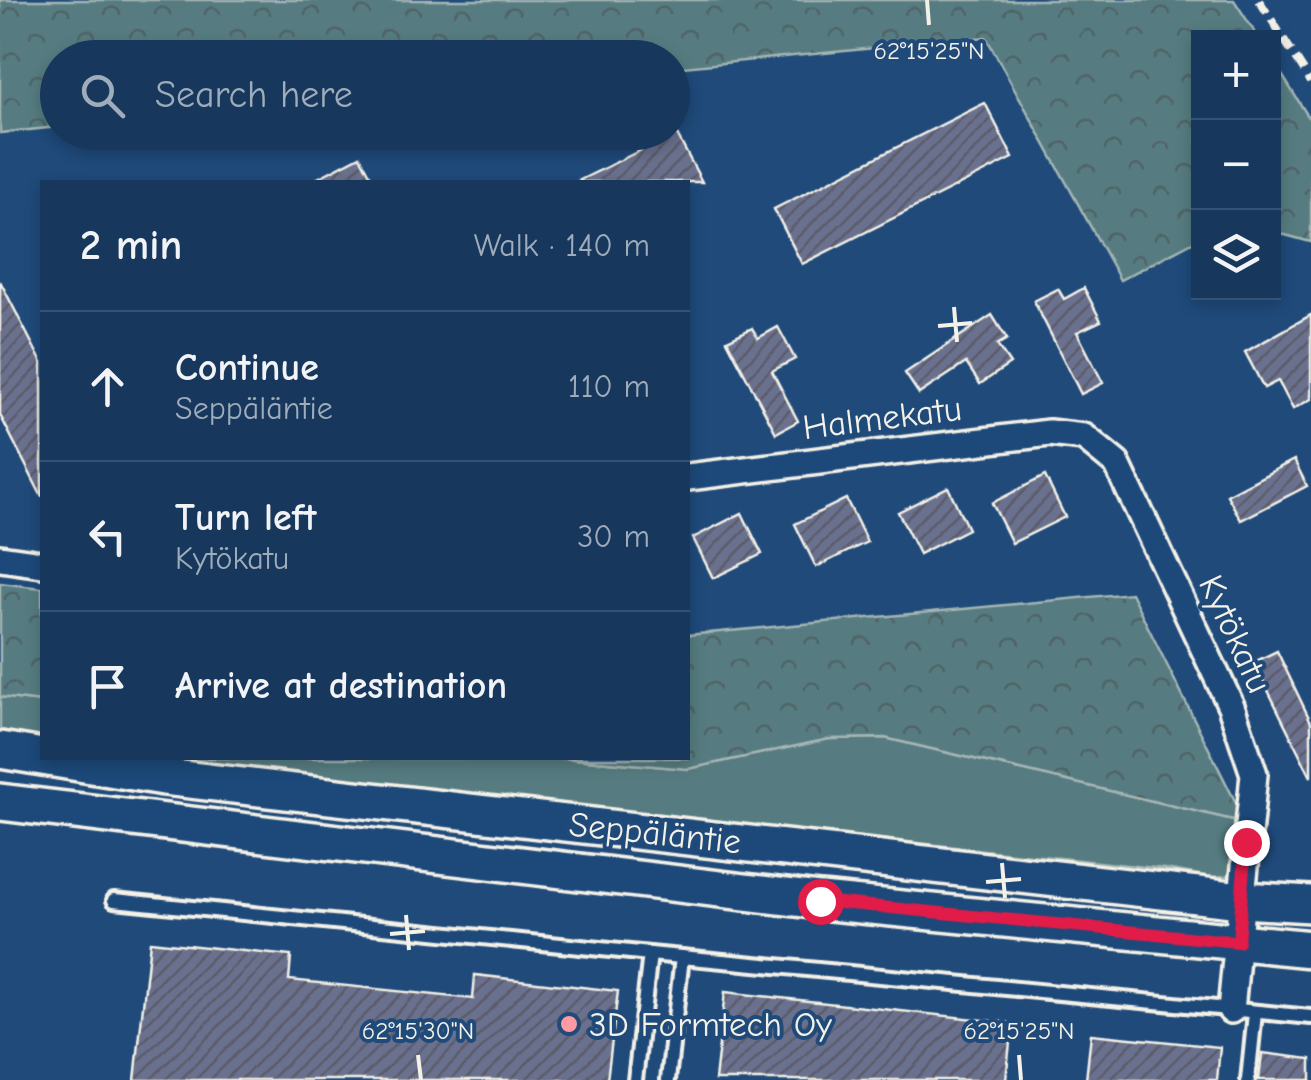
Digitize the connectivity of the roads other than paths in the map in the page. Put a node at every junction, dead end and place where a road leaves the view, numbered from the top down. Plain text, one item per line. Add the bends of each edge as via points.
1 (1084, 437) joint
2 (690, 477) edge
3 (0, 558) edge
4 (40, 564) edge
5 (0, 750) edge
6 (40, 757) edge
7 (61, 760) edge
8 (0, 802) edge
9 (114, 900) dead end
10 (1241, 900) junction
11 (1311, 904) edge
12 (1238, 942) junction
13 (1311, 949) edge
14 (650, 954) junction
15 (682, 957) junction
16 (1243, 1011) junction
17 (1311, 1017) edge
18 (635, 1080) edge
19 (668, 1080) edge
20 (1248, 1080) edge

1 - 2 street, Halmekatu via 1048,433
1 - 10 street, Kytökatu via 1117,464 1231,706 1254,774
3 - 4 street
5 - 6 main road, Seppäläntie
7 - 10 main road, Seppäläntie
8 - 12 main road, Seppäläntie via 820,901
9 - 14 lane
10 - 11 main road, Seppäläntie
10 - 12 street, Kytökatu
12 - 13 main road, Seppäläntie
12 - 16 street, Kytökatu
14 - 15 lane
14 - 18 lane
15 - 16 lane
15 - 19 lane
16 - 17 lane
16 - 20 lane

